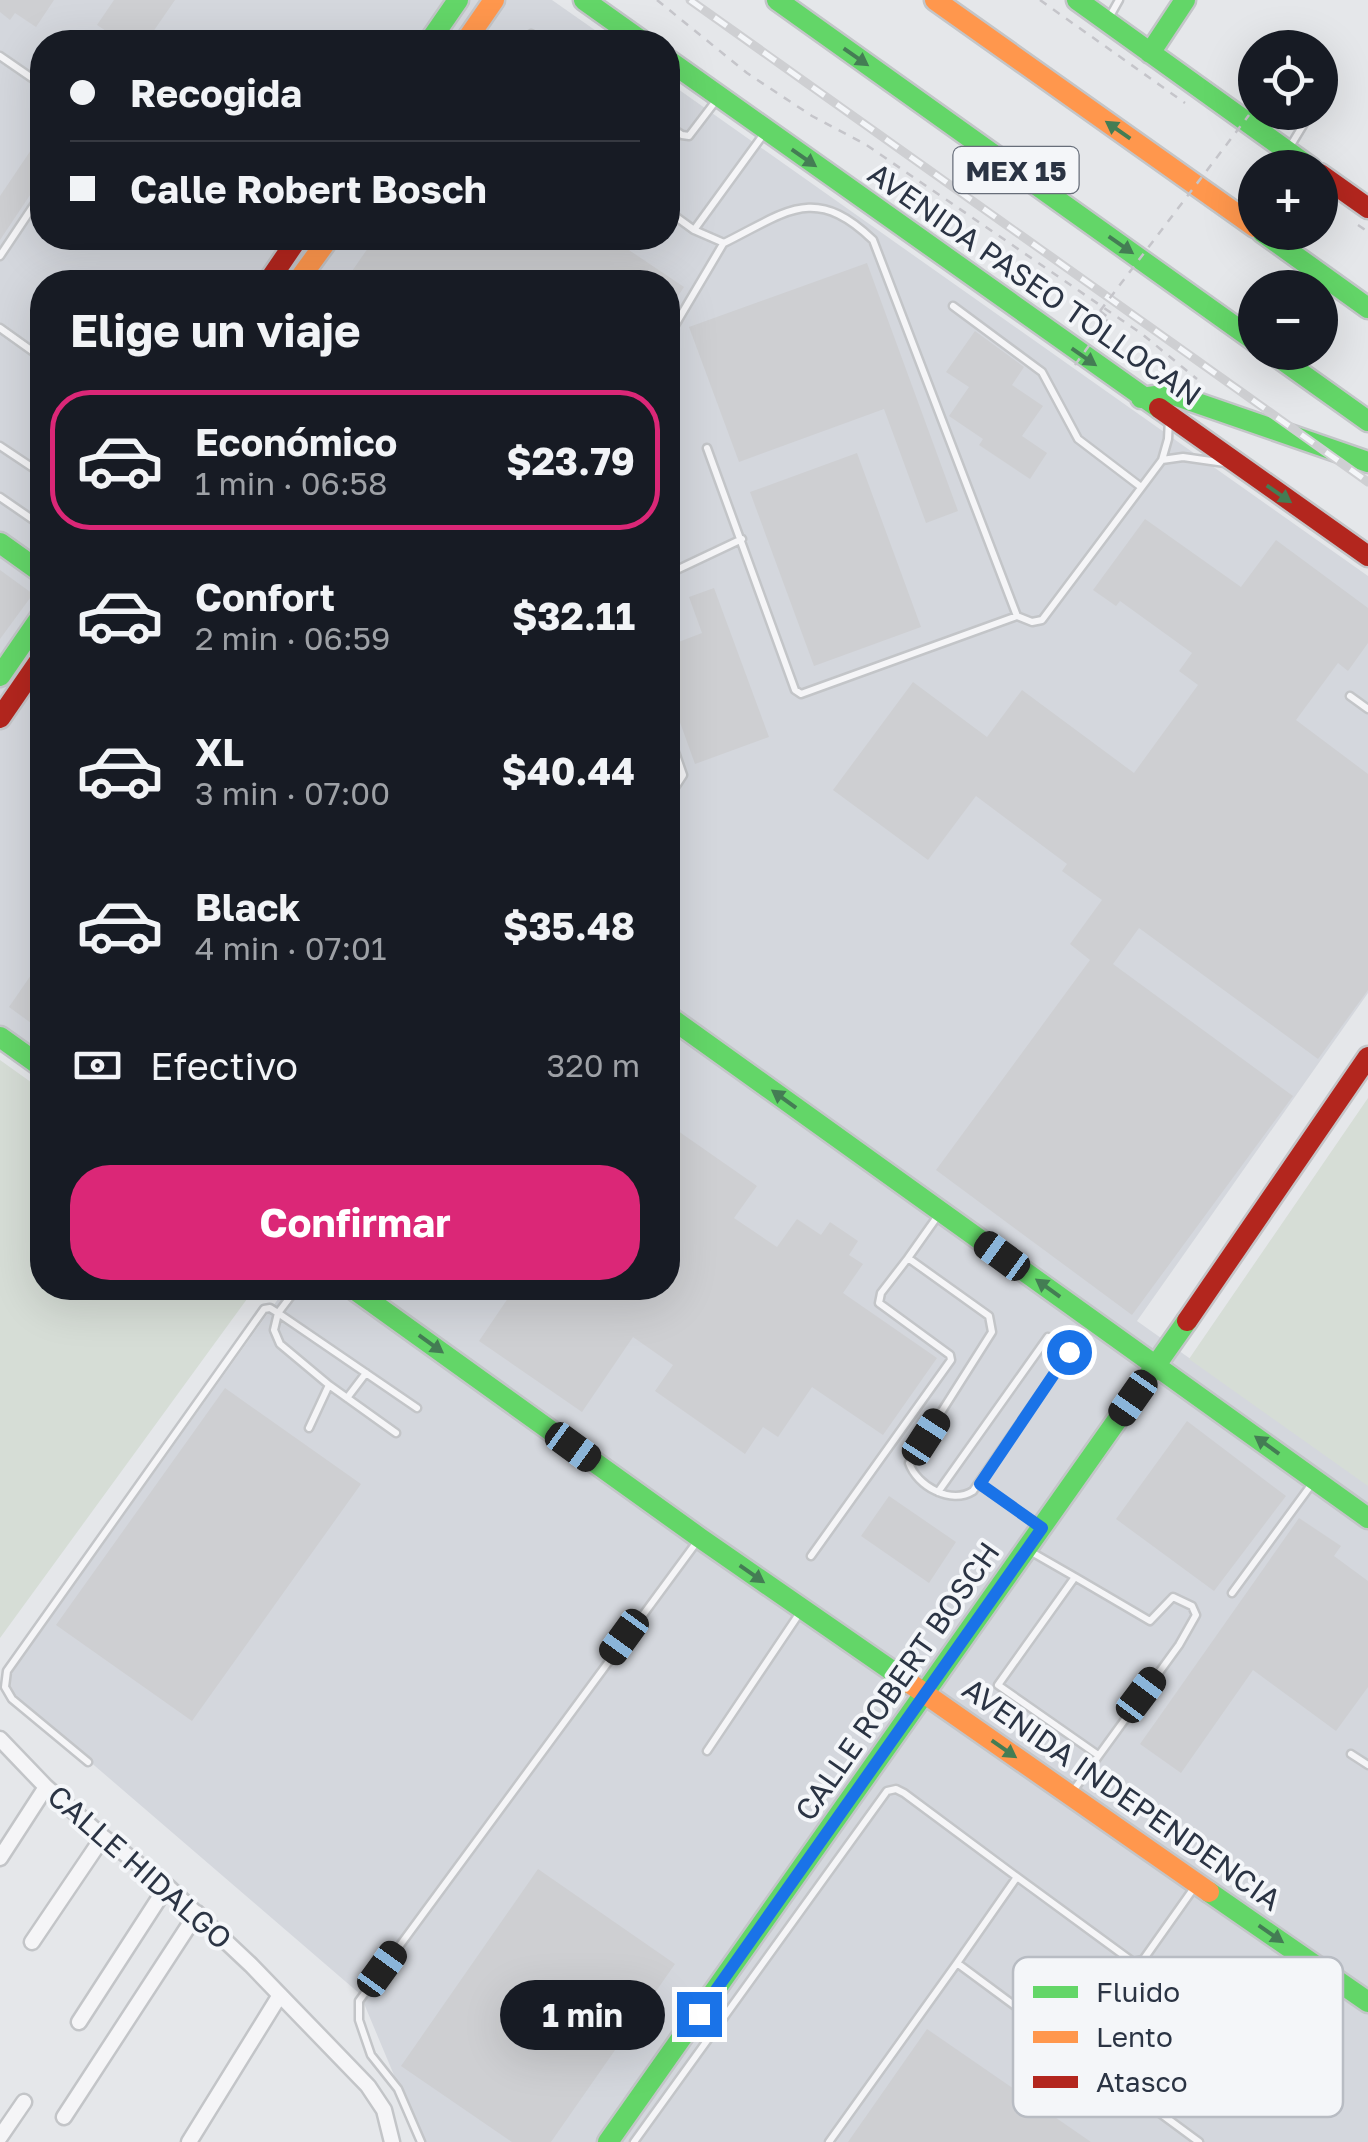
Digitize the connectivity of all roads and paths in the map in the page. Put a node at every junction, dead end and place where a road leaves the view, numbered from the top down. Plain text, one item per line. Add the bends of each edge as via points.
1 (458, 0) edge
2 (494, 0) edge
3 (584, 0) edge
4 (657, 0) edge
5 (777, 0) edge
6 (935, 0) edge
7 (1040, 0) edge
8 (1076, 0) edge
9 (1119, 0) edge
10 (1185, 0) edge
11 (1106, 22) junction
12 (437, 30) edge
13 (473, 30) edge
14 (626, 30) edge
15 (1150, 53) junction
16 (0, 56) edge
17 (680, 69) edge
18 (30, 77) edge
19 (719, 97) junction
20 (1198, 112) dead end
21 (1238, 129) edge
22 (1300, 130) edge
23 (766, 131) junction
24 (680, 134) edge
25 (1230, 134) dead end
26 (1245, 145) dead end
27 (1287, 150) joint
28 (1338, 187) edge
29 (1368, 208) edge
30 (30, 212) edge
31 (1238, 215) edge
32 (680, 220) edge
33 (694, 230) junction
34 (724, 242) junction
35 (1287, 250) edge
36 (0, 256) edge
37 (952, 306) dead end
38 (1368, 308) edge
39 (680, 317) edge
40 (0, 328) edge
41 (1238, 329) edge
42 (30, 349) edge
43 (1076, 365) dead end
44 (1297, 370) edge
45 (1200, 382) dead end
46 (1142, 398) junction
47 (1169, 416) junction
48 (1368, 421) edge
49 (0, 446) edge
50 (706, 448) dead end
51 (1162, 460) junction
52 (1368, 462) edge
53 (30, 466) edge
54 (1239, 466) junction
55 (1141, 488) junction
56 (0, 498) edge
57 (30, 518) edge
58 (742, 539) junction
59 (0, 543) edge
60 (1368, 556) edge
61 (30, 564) edge
62 (680, 568) edge
63 (1017, 616) junction
64 (30, 632) edge
65 (30, 674) edge
66 (0, 676) edge
67 (1350, 696) dead end
68 (1368, 709) edge
69 (0, 718) edge
70 (680, 1025) edge
71 (0, 1037) edge
72 (1368, 1057) edge
73 (30, 1058) edge
74 (941, 1212) junction
75 (908, 1258) junction
76 (288, 1300) edge
77 (369, 1300) edge
78 (278, 1313) junction
79 (1048, 1338) dead end
80 (1069, 1352) dead end
81 (1156, 1366) junction
82 (366, 1373) junction
83 (329, 1385) junction
84 (348, 1398) junction
85 (417, 1408) dead end
86 (309, 1428) dead end
87 (396, 1434) dead end
88 (1315, 1480) junction
89 (980, 1484) junction
90 (938, 1492) junction
91 (1368, 1518) edge
92 (1042, 1528) junction
93 (700, 1538) junction
94 (1027, 1549) junction
95 (811, 1556) dead end
96 (1075, 1576) junction
97 (1232, 1593) dead end
98 (803, 1609) junction
99 (924, 1693) junction
100 (0, 1740) edge
101 (707, 1751) dead end
102 (1351, 1754) dead end
103 (1098, 1755) junction
104 (88, 1762) dead end
105 (1368, 1766) edge
106 (46, 1786) junction
107 (1070, 1795) junction
108 (102, 1837) junction
109 (0, 1858) edge
110 (1017, 1876) junction
111 (1198, 1883) junction
112 (166, 1886) junction
113 (197, 1913) junction
114 (32, 1942) dead end
115 (1126, 1957) edge
116 (1145, 1957) edge
117 (1304, 1957) edge
118 (957, 1963) junction
119 (1343, 1984) edge
120 (280, 1995) junction
121 (1368, 2002) edge
122 (1013, 2004) edge
123 (79, 2022) dead end
124 (24, 2102) dead end
125 (1165, 2117) edge
126 (64, 2118) dead end
127 (0, 2138) edge
128 (189, 2142) edge
129 (392, 2142) edge
130 (421, 2142) edge
131 (608, 2142) edge
132 (634, 2142) edge
133 (829, 2142) edge
134 (1199, 2142) edge

1 - 12 main road
2 - 13 main road
3 - 14 main road
4 - 45 path via 747,73 865,144 1142,334
5 -> 41 main road, MEX 15
31 -> 6 main road, MEX 15
7 - 20 path
8 - 11 main road
9 - 11 lane
10 - 15 main road
11 - 15 main road
15 - 27 main road
16 - 18 lane
17 - 19 main road, AVENIDA PASEO TOLLOCAN
19 - 23 main road, AVENIDA PASEO TOLLOCAN
19 - 24 lane via 690,136
21 - 43 path, bridge via 1100,311 1109,318
22 - 27 lane
23 - 33 lane
23 -> 46 main road, AVENIDA PASEO TOLLOCAN
25 - 26 path
28 - 29 main road
30 - 36 lane
32 - 33 lane
33 - 34 lane
34 - 39 lane
34 - 63 lane via 804,206 838,214 872,240
35 - 38 main road
37 - 55 lane via 1042,372 1078,438
40 - 42 lane
44 - 48 main road
46 - 47 main road, AVENIDA PASEO TOLLOCAN
46 - 52 main road via 1170,394
47 - 51 lane
47 - 54 main road, AVENIDA PASEO TOLLOCAN
49 - 53 lane
50 - 58 lane
51 - 54 lane via 1202,458
51 - 55 lane
54 -> 60 main road, AVENIDA PASEO TOLLOCAN
55 - 63 lane via 1047,615 1032,622
56 - 57 lane
58 - 62 lane
58 - 63 lane via 800,694
59 - 61 main road
64 - 66 main road
65 - 69 main road
67 - 68 lane
74 -> 70 main road
71 - 73 main road
72 - 81 main road, CALLE ROBERT BOSCH
74 - 75 lane
81 -> 74 main road
75 - 90 lane via 992,1322 990,1338 908,1463
75 - 95 lane via 879,1303 951,1360
76 - 78 lane
77 -> 93 main road, AVENIDA INDEPENDENCIA
78 - 82 lane
78 - 83 lane via 274,1330 280,1344
78 - 104 lane via 264,1308 255,1317 7,1671 12,1699
79 - 90 lane
80 - 89 lane
88 -> 81 main road
81 - 92 main road, CALLE ROBERT BOSCH
82 - 84 lane
82 - 85 lane
83 - 84 lane
83 - 86 lane
84 - 87 lane
88 - 91 main road
88 - 97 lane
89 - 90 lane via 956,1498
89 - 92 lane
92 - 94 main road, CALLE ROBERT BOSCH
93 -> 98 main road, AVENIDA INDEPENDENCIA
93 - 130 lane via 360,1999 359,2020 371,2055 398,2089
94 - 96 lane
94 - 99 main road, CALLE ROBERT BOSCH
96 - 103 lane via 998,1685
96 - 103 lane via 1150,1621 1173,1597 1196,1615
98 - 99 main road, AVENIDA INDEPENDENCIA
98 - 101 lane
99 -> 107 main road, AVENIDA INDEPENDENCIA
99 - 131 main road, CALLE ROBERT BOSCH
100 - 106 street, CALLE HIDALGO
102 - 105 lane
103 - 107 lane
106 - 108 street, CALLE HIDALGO
106 - 109 street
107 - 111 main road, AVENIDA INDEPENDENCIA
108 - 112 street, CALLE HIDALGO
108 - 114 street
110 - 115 lane
110 - 118 lane
110 - 132 lane via 904,1793 887,1790
111 - 116 lane
111 -> 117 main road, AVENIDA INDEPENDENCIA
112 - 113 street, CALLE HIDALGO
112 - 123 street
113 - 120 street, CALLE HIDALGO
113 - 126 street
118 - 122 lane
118 - 133 lane
119 -> 121 main road, AVENIDA INDEPENDENCIA
120 - 128 street
120 - 129 street via 368,2086 384,2110
124 - 127 street
125 - 134 lane

